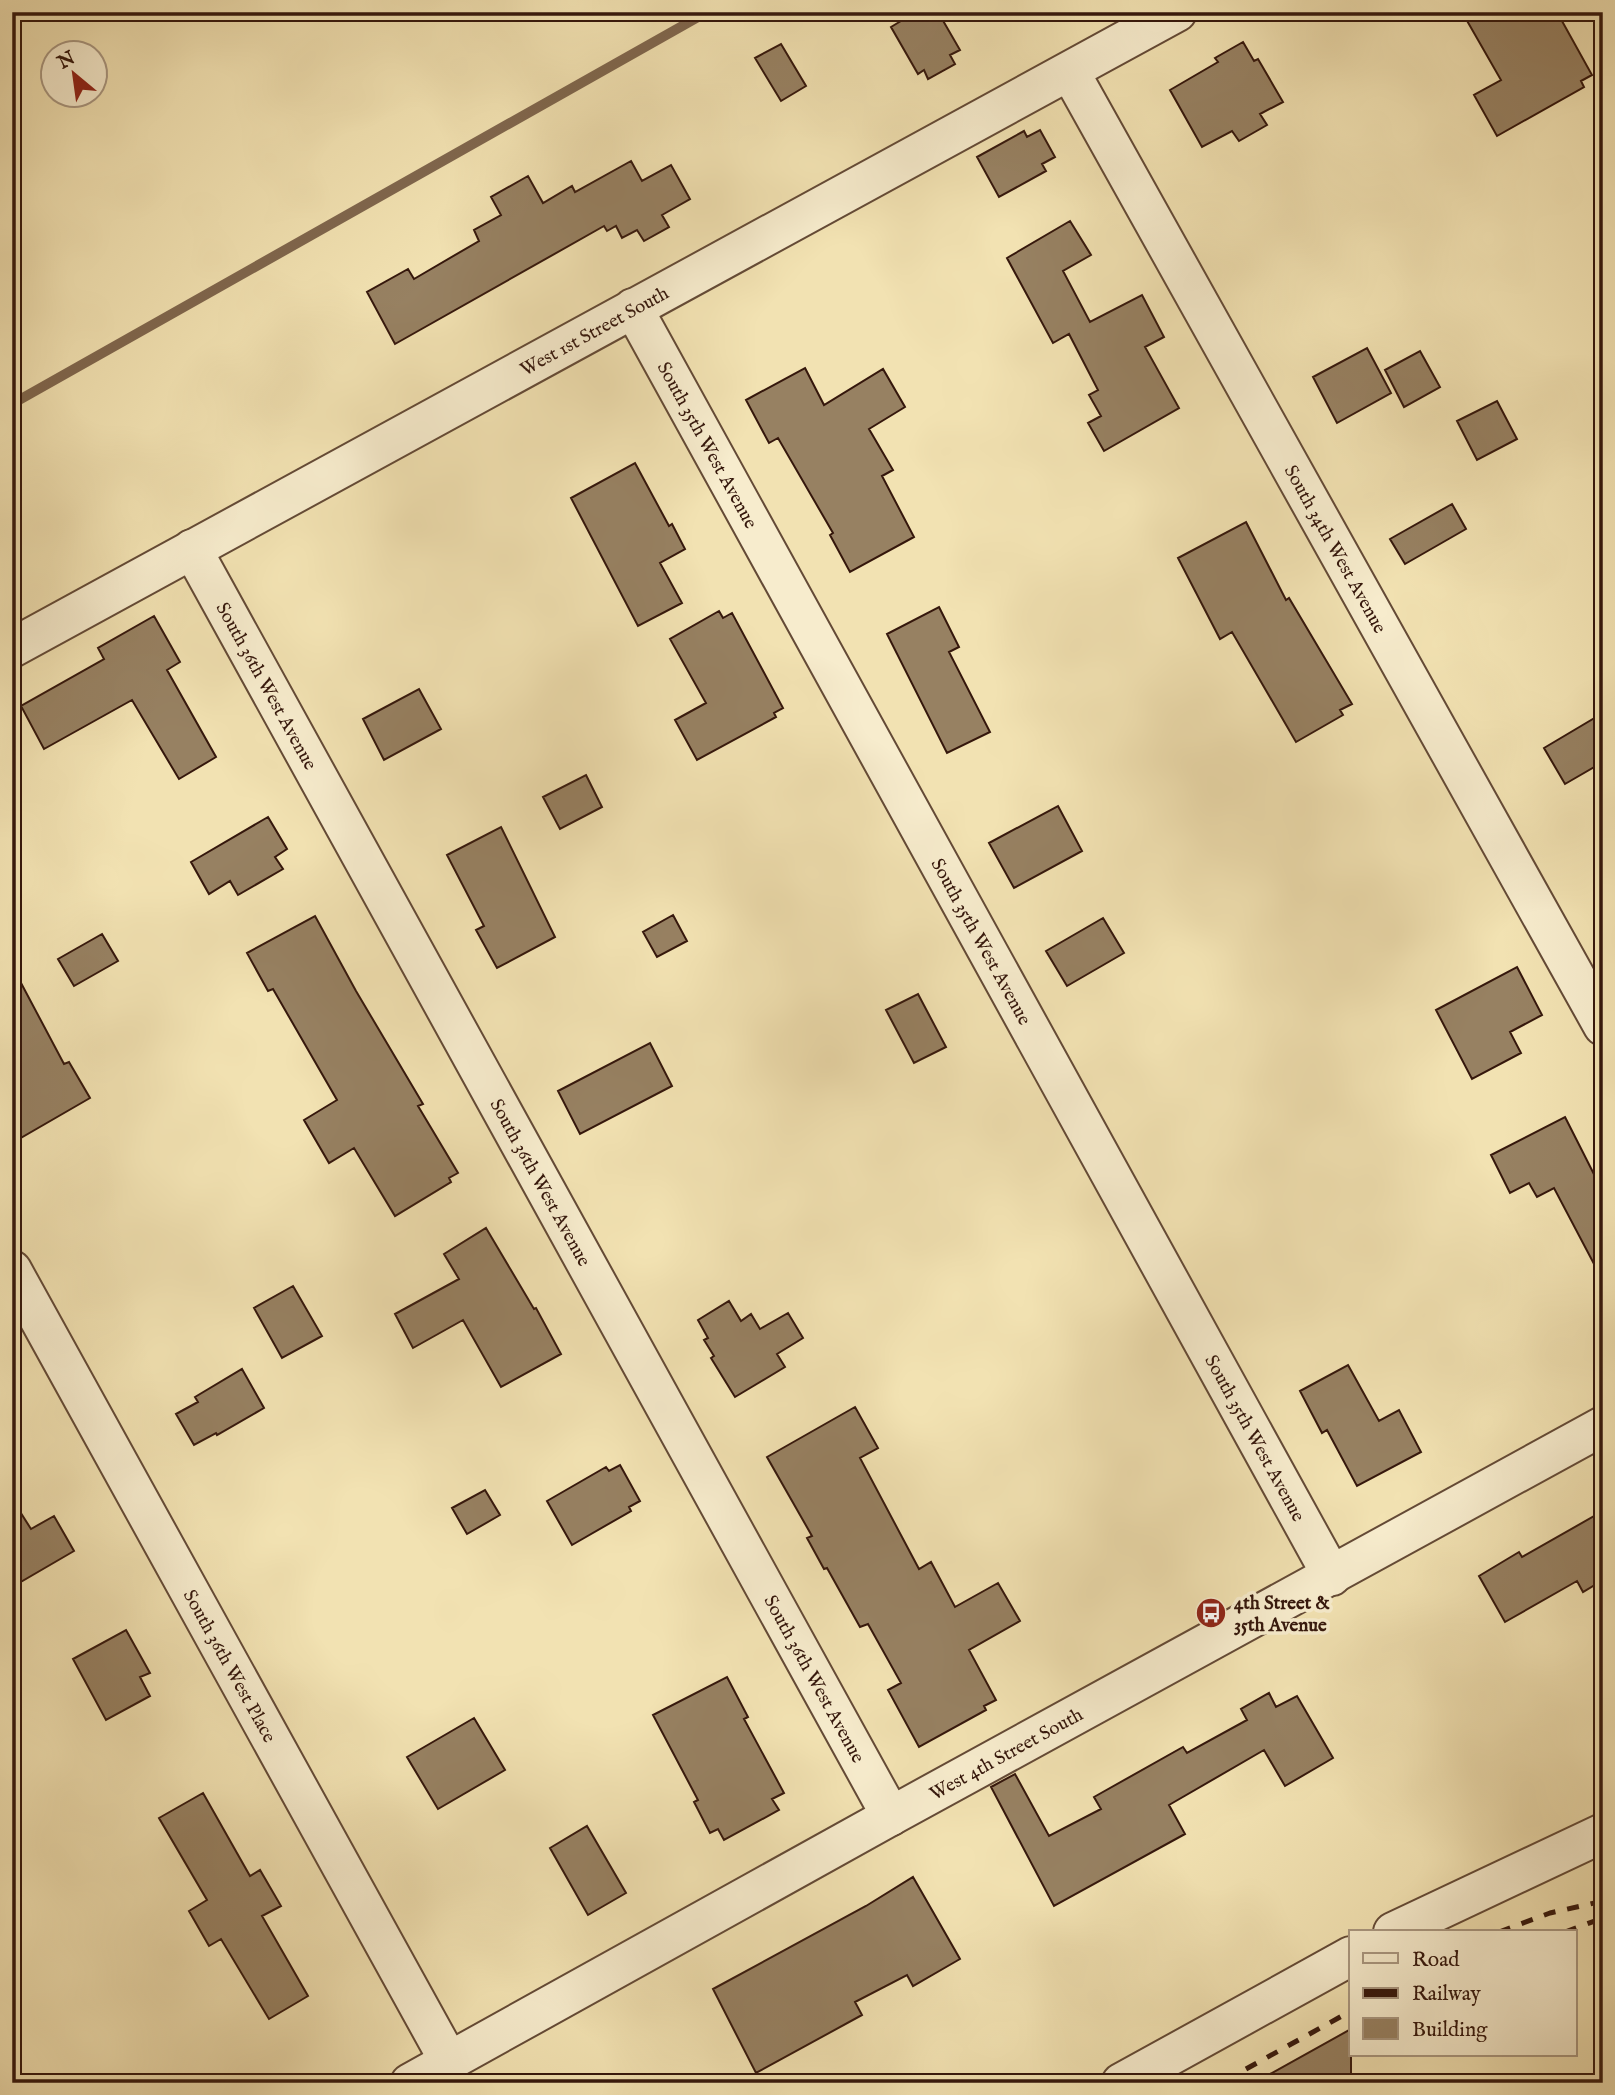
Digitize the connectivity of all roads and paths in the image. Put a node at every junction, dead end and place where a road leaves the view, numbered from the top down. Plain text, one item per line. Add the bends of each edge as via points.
1 (1177, 12) edge
2 (1070, 72) junction
3 (632, 308) junction
4 (192, 549) junction
5 (12, 648) edge
6 (1603, 1026) edge
7 (12, 1269) edge
8 (1603, 1426) edge
9 (1332, 1576) junction
10 (891, 1816) junction
11 (1599, 1844) edge
12 (1398, 1930) edge
13 (1349, 1957) edge
14 (449, 2061) junction
15 (410, 2083) edge
16 (1121, 2083) edge

1 - 2 street, West 1st Street South
2 - 3 street, West 1st Street South
2 - 6 street, South 34th West Avenue
3 - 4 street, West 1st Street South
3 - 9 street, South 35th West Avenue
4 - 5 street, West 1st Street South
4 - 10 street, South 36th West Avenue
7 - 14 street, South 36th West Place
8 - 9 street, West 4th Street South
9 - 10 street, West 4th Street South
10 - 14 street, West 4th Street South
11 - 12 street
13 - 16 street
14 - 15 street, West 4th Street South

